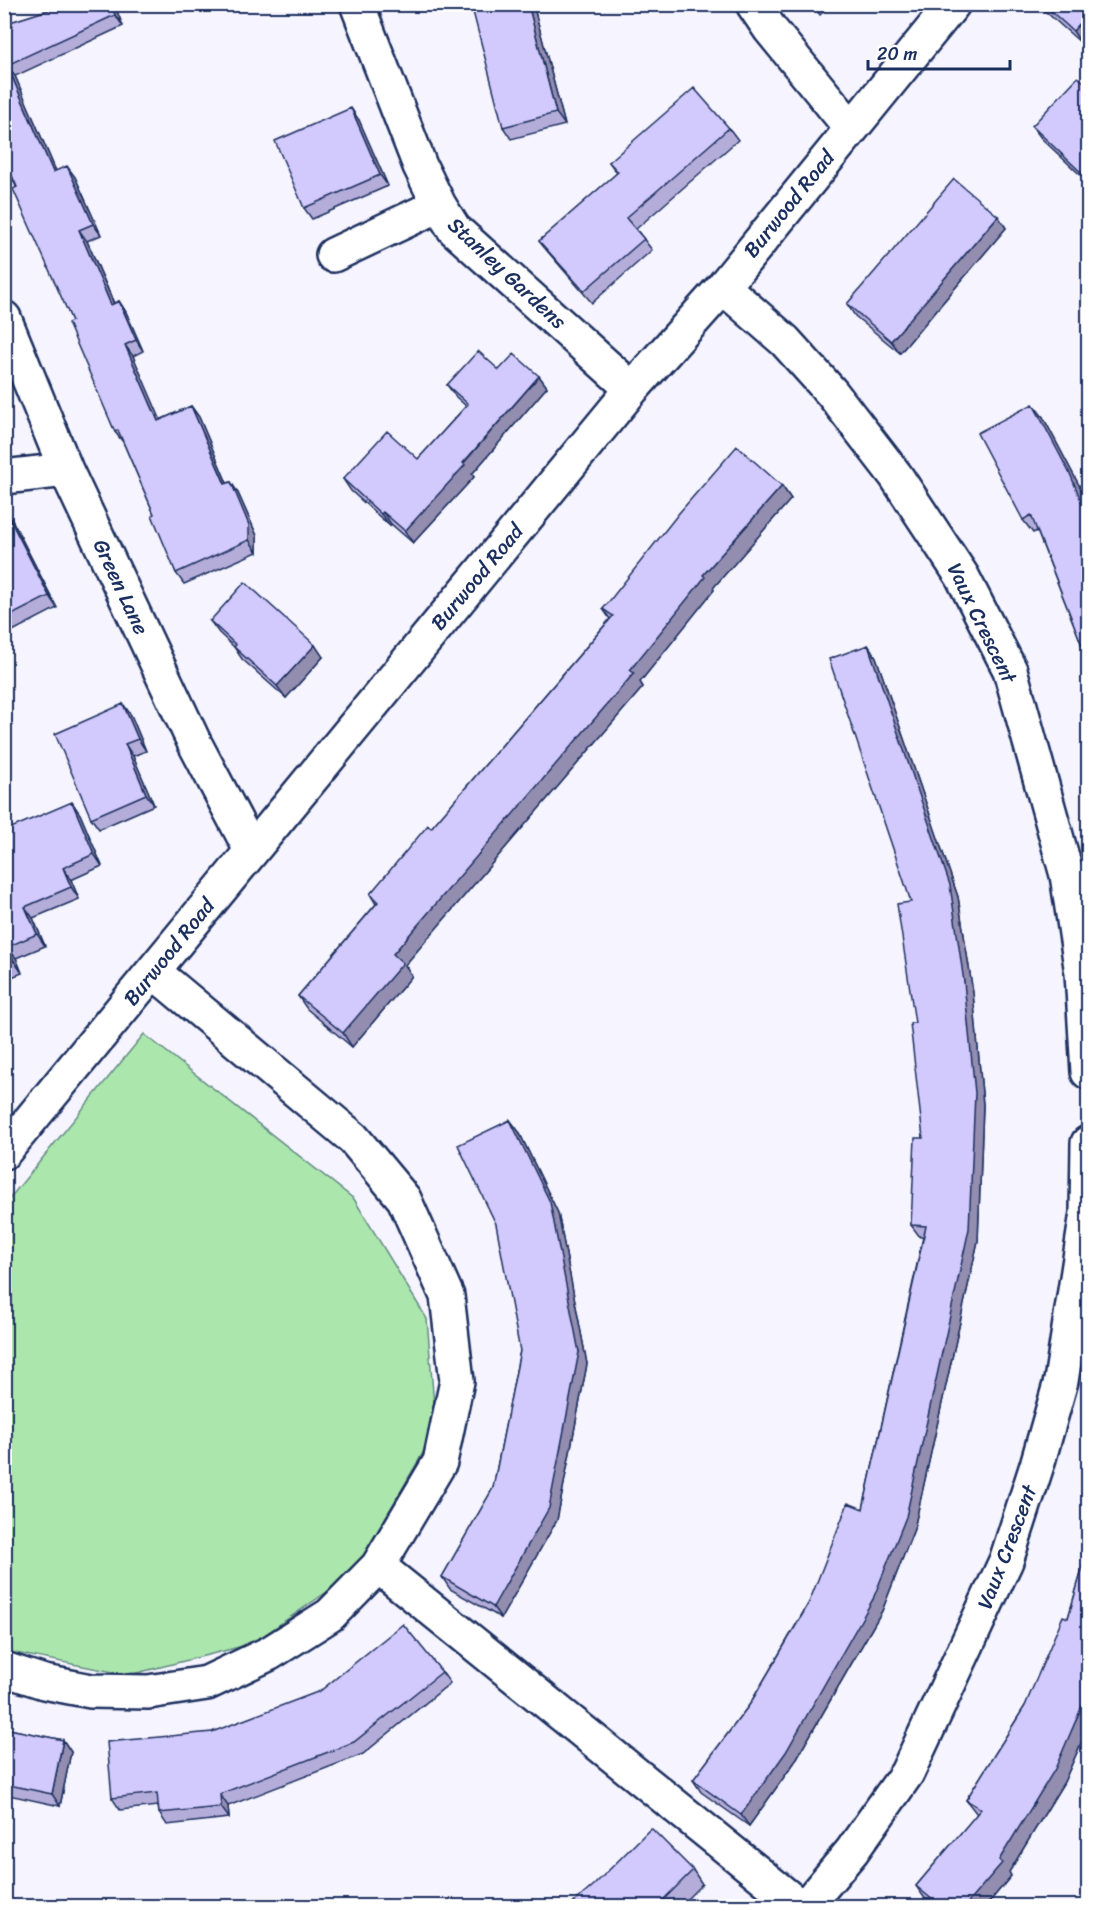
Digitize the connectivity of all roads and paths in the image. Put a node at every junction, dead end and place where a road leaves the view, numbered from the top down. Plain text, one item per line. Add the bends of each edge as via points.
1 (357, 4) edge
2 (753, 4) edge
3 (953, 4) edge
4 (851, 128) junction
5 (439, 206) junction
6 (333, 255) dead end
7 (723, 287) junction
8 (4, 318) edge
9 (632, 389) junction
10 (66, 470) junction
11 (4, 477) edge
12 (251, 850) junction
13 (154, 972) junction
14 (1089, 1072) edge
15 (1089, 1143) edge
16 (4, 1152) edge
17 (378, 1566) junction
18 (4, 1670) edge
19 (799, 1906) edge
20 (806, 1906) edge

1 - 5 street, Stanley Gardens
2 - 4 street
3 - 4 street, Burwood Road
4 - 7 street, Burwood Road
5 - 6 street
5 - 9 street, Stanley Gardens via 454,229
7 - 9 street, Burwood Road
7 - 14 street, Vaux Crescent via 785,340 896,476 962,576 1010,670 1068,875 1082,973
8 - 10 street, Green Lane
9 - 12 street, Burwood Road
10 - 11 street
10 - 12 street, Green Lane via 194,742
12 - 13 street, Burwood Road
13 - 16 street, Burwood Road
13 - 17 street via 353,1138 404,1199 447,1296 457,1381 440,1462
15 - 20 street, Vaux Crescent via 1087,1213 1061,1381 1006,1561 907,1773 852,1851
17 - 18 street via 330,1615 270,1653 207,1683 148,1692 91,1691
17 - 19 street

